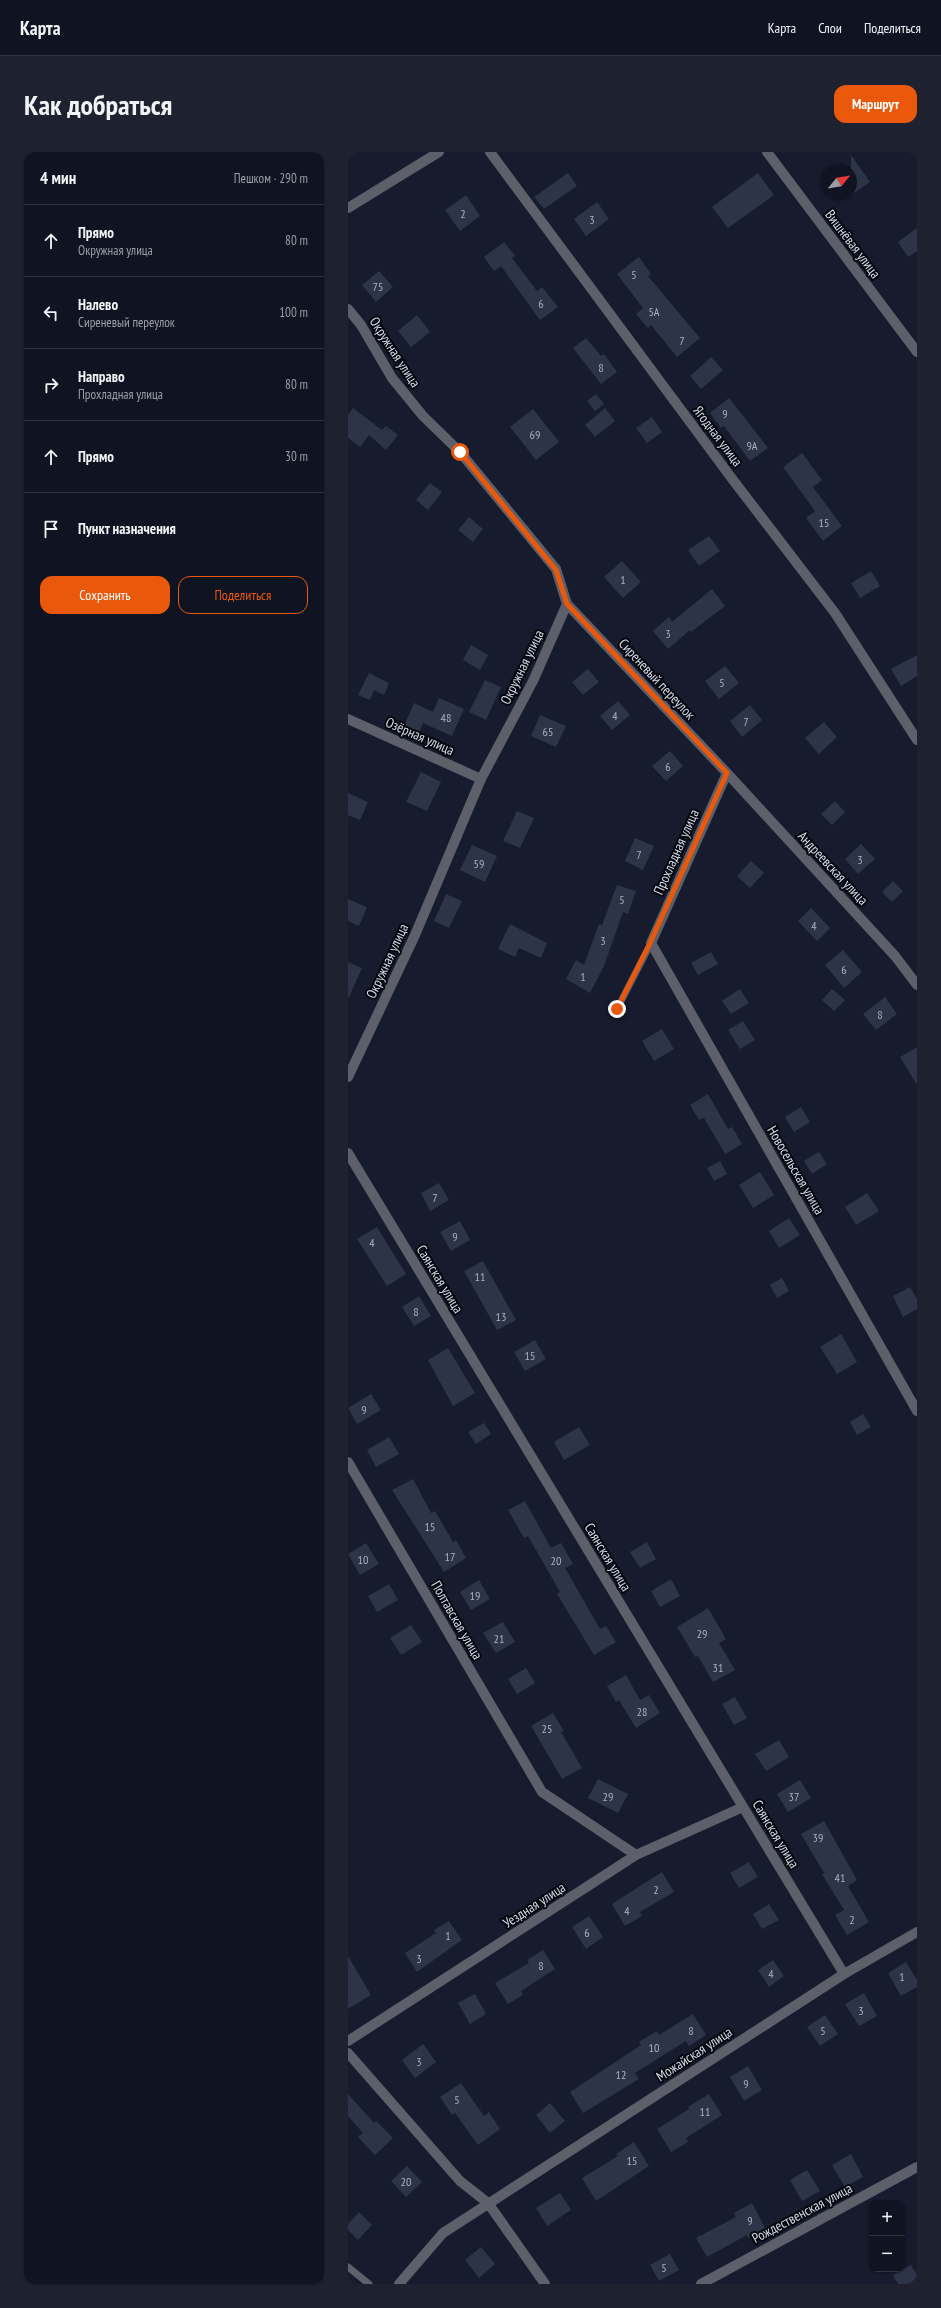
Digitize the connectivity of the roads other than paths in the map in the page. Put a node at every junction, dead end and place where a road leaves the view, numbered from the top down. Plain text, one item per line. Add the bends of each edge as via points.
1 (439, 152) edge
2 (490, 152) edge
3 (766, 152) edge
4 (348, 208) edge
5 (348, 309) edge
6 (917, 352) edge
7 (567, 604) junction
8 (348, 719) edge
9 (917, 740) edge
10 (727, 773) junction
11 (481, 778) junction
12 (650, 943) junction
13 (917, 985) edge
14 (617, 1009) dead end
15 (348, 1077) edge
16 (348, 1154) edge
17 (917, 1411) edge
18 (348, 1463) edge
19 (743, 1807) junction
20 (636, 1855) junction
21 (917, 1932) edge
22 (844, 1974) junction
23 (348, 2041) edge
24 (348, 2053) edge
25 (917, 2167) edge
26 (488, 2203) junction
27 (348, 2267) edge
28 (369, 2284) edge
29 (399, 2284) edge
30 (545, 2284) edge
31 (701, 2284) edge

1 - 4 street
2 - 9 street, Ягодная улица via 835,613
3 - 6 street, Вишнёвая улица
5 - 7 street, Окружная улица via 362,325 392,378 423,416 460,452 556,570
7 - 10 street, Сиреневый переулок
7 - 11 street, Окружная улица via 533,681
8 - 11 street, Озёрная улица
10 - 12 street, Прохладная улица
10 - 13 street, Андреевская улица via 895,956
11 - 15 street, Окружная улица via 415,935
12 - 14 lane
12 - 17 street, Новосельская улица
16 - 19 street, Саянская улица
18 - 20 street, Полтавская улица via 542,1792
19 - 20 street, Уездная улица
19 - 22 street, Саянская улица
20 - 23 street, Уездная улица
21 - 22 street, Можайская улица
22 - 26 street, Можайская улица
24 - 26 street via 460,2181
25 - 31 street, Рождественская улица
26 - 29 street, Можайская улица via 443,2233
26 - 30 street
27 - 28 lane

